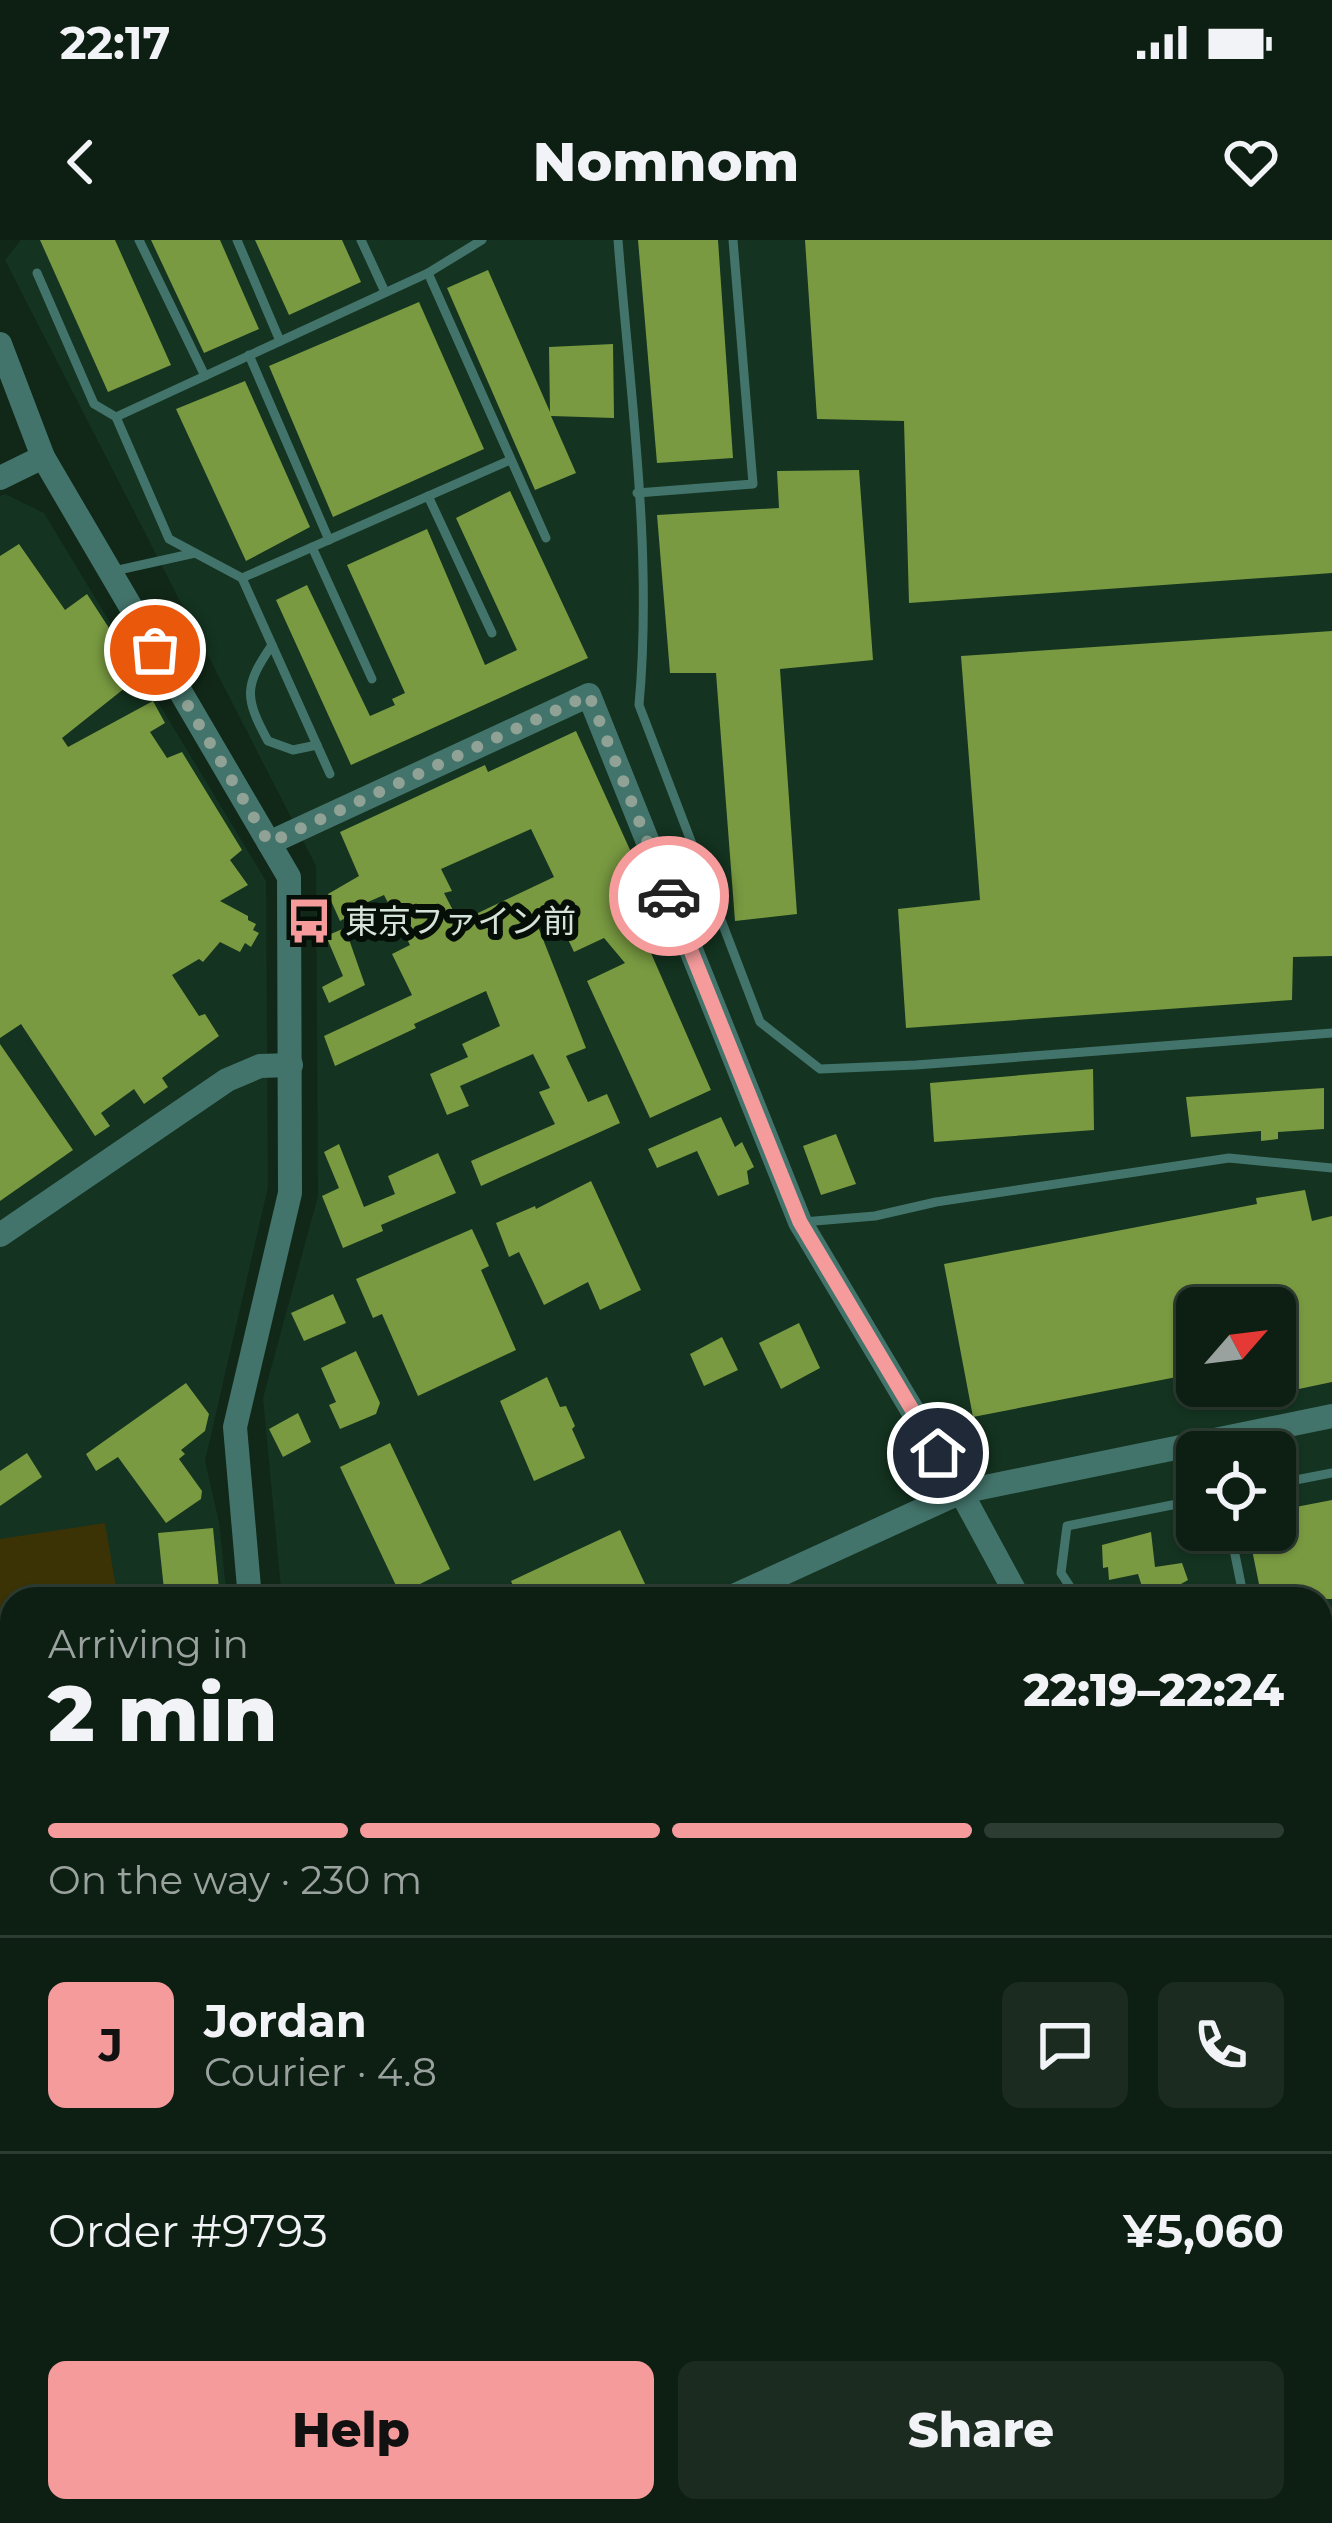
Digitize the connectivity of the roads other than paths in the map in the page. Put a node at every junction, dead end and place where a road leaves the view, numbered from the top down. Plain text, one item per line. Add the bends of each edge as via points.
1 (139, 240) edge
2 (237, 240) edge
3 (361, 240) edge
4 (482, 240) edge
5 (618, 240) edge
6 (733, 240) edge
7 (37, 273) dead end
8 (428, 273) junction
9 (385, 292) junction
10 (280, 341) junction
11 (0, 344) edge
12 (250, 355) junction
13 (205, 376) junction
14 (116, 417) junction
15 (43, 457) junction
16 (508, 461) junction
17 (0, 478) edge
18 (637, 493) junction
19 (428, 496) junction
20 (546, 538) dead end
21 (328, 540) junction
22 (312, 547) junction
23 (195, 553) junction
24 (109, 572) junction
25 (242, 578) junction
26 (491, 633) dead end
27 (272, 645) junction
28 (373, 679) dead end
29 (317, 745) junction
30 (330, 774) dead end
31 (269, 843) junction
32 (1332, 1033) edge
33 (290, 1065) junction
34 (1332, 1168) edge
35 (800, 1222) junction
36 (0, 1235) edge
37 (1332, 1416) edge
38 (1332, 1473) edge
39 (1296, 1480) edge
40 (961, 1492) junction
41 (1176, 1504) edge
42 (1234, 1551) edge
43 (249, 1587) edge
44 (753, 1587) edge
45 (1012, 1587) edge
46 (1070, 1587) edge
47 (1242, 1587) edge

1 - 13 lane
2 - 10 lane
3 - 9 lane
4 - 8 lane
5 - 18 lane
6 - 18 lane via 753,484
7 - 14 lane via 94,404
8 - 9 lane
8 - 16 lane
9 - 10 lane
10 - 12 lane
11 - 15 street
12 - 13 lane
12 - 21 lane
13 - 14 lane
14 - 23 lane via 169,539
15 - 17 street
15 - 24 street
16 - 19 lane
16 - 20 lane
18 - 32 lane via 639,706 760,1022 820,1069
19 - 21 lane
19 - 26 lane
21 - 22 lane
22 - 25 lane
22 - 28 lane
23 - 24 lane
23 - 25 lane
24 - 31 street
25 - 27 lane
27 - 29 lane
27 - 29 lane via 250,677 250,708 268,741
29 - 30 lane
31 - 33 street via 291,891
31 - 35 street via 589,695
33 - 36 street via 227,1080
33 - 43 street via 290,1193 235,1426
34 - 35 lane via 1228,1158
35 - 40 street
37 - 40 street
38 - 39 lane
40 - 44 street
40 - 45 street
41 - 46 lane via 1067,1526 1061,1573
42 - 47 lane

